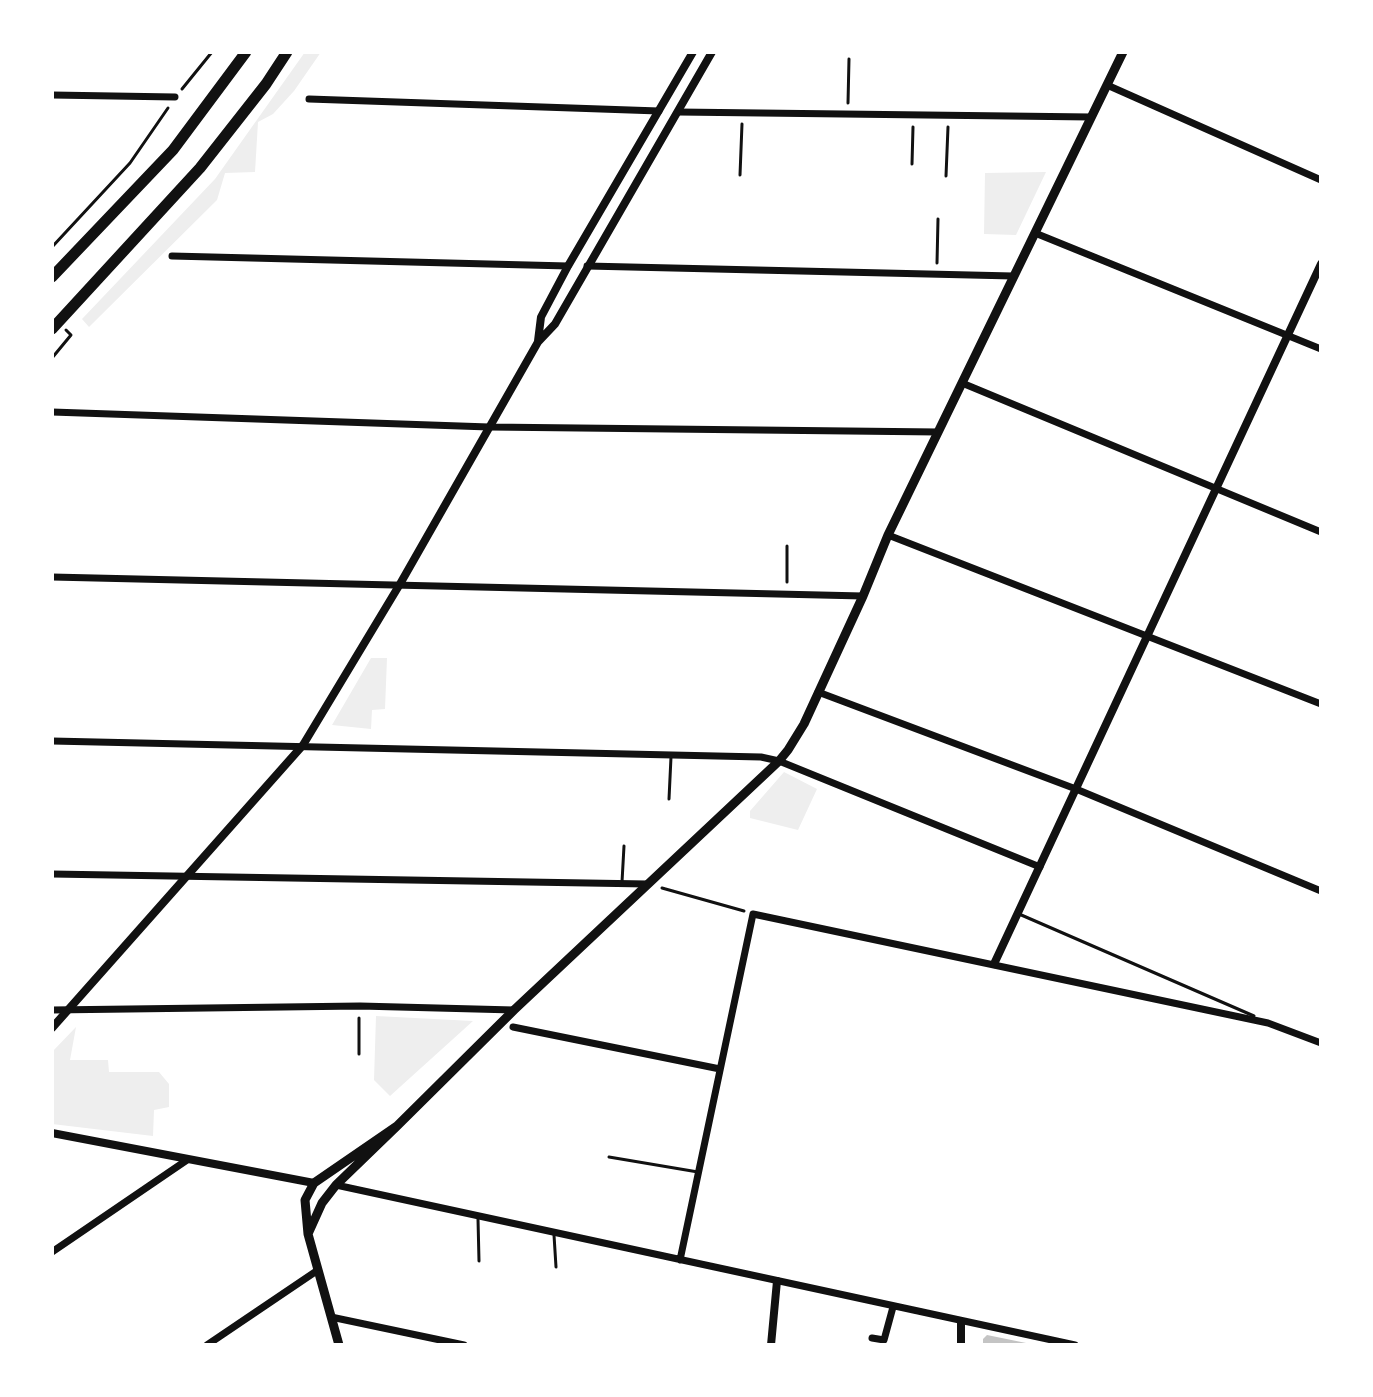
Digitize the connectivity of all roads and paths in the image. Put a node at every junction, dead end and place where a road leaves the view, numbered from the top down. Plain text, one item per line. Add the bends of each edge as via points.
1 (212, 52) edge
2 (246, 52) edge
3 (287, 52) edge
4 (693, 52) edge
5 (712, 52) edge
6 (1123, 52) edge
7 (849, 59) dead end
8 (1107, 85) junction
9 (52, 95) edge
10 (175, 97) junction
11 (309, 99) dead end
12 (659, 111) junction
13 (678, 112) junction
14 (742, 113) junction
15 (847, 114) junction
16 (914, 115) junction
17 (948, 115) junction
18 (1091, 117) junction
19 (912, 164) dead end
20 (740, 175) dead end
21 (946, 176) dead end
22 (1321, 180) edge
23 (938, 219) dead end
24 (1035, 233) junction
25 (52, 247) edge
26 (172, 256) dead end
27 (1321, 264) edge
28 (568, 266) junction
29 (587, 266) junction
30 (937, 275) junction
31 (1013, 276) junction
32 (52, 277) edge
33 (52, 329) edge
34 (71, 335) dead end
35 (1288, 335) junction
36 (538, 342) junction
37 (1321, 349) edge
38 (52, 358) edge
39 (962, 383) junction
40 (52, 412) edge
41 (489, 427) junction
42 (938, 432) junction
43 (1216, 489) junction
44 (1321, 532) edge
45 (888, 535) junction
46 (787, 546) dead end
47 (52, 577) edge
48 (400, 584) junction
49 (786, 594) junction
50 (863, 596) junction
51 (1148, 636) junction
52 (818, 692) junction
53 (1321, 704) edge
54 (52, 741) edge
55 (303, 745) junction
56 (672, 753) junction
57 (779, 761) junction
58 (1076, 789) junction
59 (669, 799) dead end
60 (624, 846) dead end
61 (1040, 867) junction
62 (52, 874) edge
63 (189, 876) junction
64 (622, 884) junction
65 (647, 884) junction
66 (1321, 891) edge
67 (753, 914) junction
68 (1018, 914) junction
69 (994, 964) junction
70 (360, 1006) junction
71 (70, 1008) junction
72 (52, 1010) edge
73 (514, 1010) junction
74 (1268, 1023) junction
75 (513, 1027) dead end
76 (52, 1028) edge
77 (1321, 1043) edge
78 (359, 1054) dead end
79 (720, 1069) junction
80 (397, 1126) junction
81 (52, 1133) edge
82 (609, 1157) dead end
83 (187, 1160) junction
84 (698, 1172) junction
85 (314, 1183) junction
86 (336, 1185) junction
87 (478, 1215) junction
88 (554, 1232) junction
89 (308, 1234) junction
90 (52, 1252) edge
91 (680, 1260) junction
92 (479, 1261) dead end
93 (556, 1267) dead end
94 (318, 1270) junction
95 (777, 1281) junction
96 (893, 1307) junction
97 (331, 1317) junction
98 (961, 1322) junction
99 (872, 1338) dead end
100 (207, 1345) edge
101 (339, 1345) edge
102 (464, 1345) edge
103 (771, 1345) edge
104 (961, 1345) edge
105 (1075, 1345) edge

1 - 10 path
2 - 32 highway via 173,150
3 - 33 highway via 200,168
4 - 12 street
5 - 13 street
6 - 8 main road
7 - 15 path
8 - 18 main road
8 - 22 street
9 - 10 street
10 - 25 path via 130,163
11 - 12 street
12 - 13 street
12 - 28 street
13 - 14 street
13 - 29 street
14 - 15 street
14 - 20 path
15 - 16 street
16 - 17 street
16 - 19 path
17 - 18 street
17 - 21 path
18 - 24 main road
23 - 30 path
24 - 31 main road
24 - 35 street
26 - 28 street
27 - 35 street
28 - 29 street
28 - 36 street via 541,317
29 - 30 street
29 - 36 street via 555,324
30 - 31 street
31 - 39 main road
34 - 38 path
35 - 37 street
35 - 43 street
36 - 41 street
39 - 42 main road
39 - 43 street
40 - 41 street
41 - 42 street
41 - 48 street
42 - 45 main road
43 - 44 street
43 - 51 street
45 - 50 main road
45 - 51 street
46 - 49 path
47 - 48 street
48 - 49 street
48 - 55 street
49 - 50 street
50 - 52 main road
51 - 53 street
51 - 58 street
52 - 57 main road
52 - 58 street
54 - 55 street
55 - 56 street
55 - 63 street
56 - 57 street
56 - 59 lane
57 - 61 street
57 - 65 main road
58 - 61 street
58 - 66 street
60 - 64 lane
61 - 68 street
62 - 63 street
63 - 64 street
63 - 71 street
64 - 65 street
65 - 67 path
65 - 73 main road
67 - 69 street
67 - 79 street
68 - 69 street
68 - 74 lane
69 - 74 street
70 - 71 street
70 - 73 street
70 - 78 path
71 - 72 street
71 - 76 street
73 - 80 main road
74 - 77 street
75 - 79 street
79 - 84 street
80 - 85 main road
80 - 86 main road
81 - 83 street
82 - 84 lane
83 - 85 street
83 - 90 street
84 - 91 street
85 - 89 main road via 305,1200
86 - 87 street
86 - 89 main road
87 - 88 street
87 - 92 lane
88 - 91 street
88 - 93 lane
89 - 94 main road
91 - 95 street
94 - 97 main road
94 - 100 street
95 - 96 street
95 - 103 street
96 - 98 street
96 - 99 street via 884,1340
97 - 101 main road
97 - 102 street
98 - 104 street
98 - 105 street

